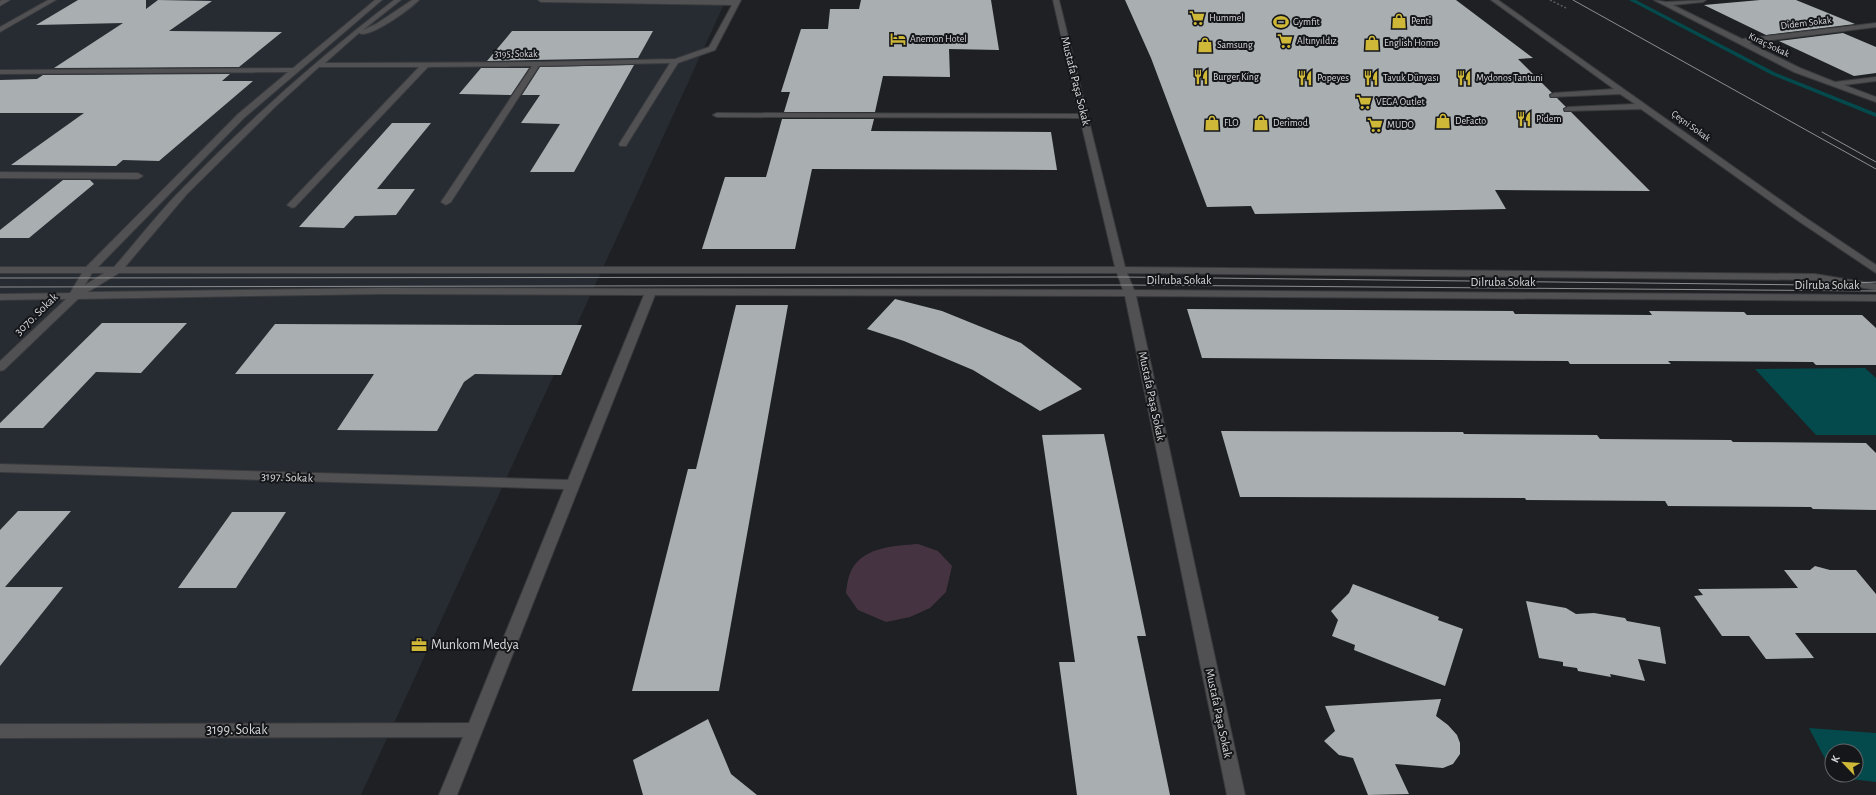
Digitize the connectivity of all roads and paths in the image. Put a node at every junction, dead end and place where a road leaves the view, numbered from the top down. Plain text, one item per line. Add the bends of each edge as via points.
1 (7, 0) edge
2 (53, 0) edge
3 (368, 0) edge
4 (379, 0) edge
5 (398, 0) edge
6 (416, 0) edge
7 (542, 0) edge
8 (1056, 0) edge
9 (1494, 0) edge
10 (1550, 0) edge
11 (1657, 0) edge
12 (1703, 0) edge
13 (737, 2) edge
14 (0, 4) edge
15 (1666, 4) junction
16 (1566, 8) dead end
17 (1876, 25) edge
18 (1, 29) edge
19 (343, 29) junction
20 (346, 40) junction
21 (1739, 42) junction
22 (675, 61) junction
23 (426, 64) junction
24 (537, 64) junction
25 (318, 65) junction
26 (294, 70) junction
27 (0, 72) edge
28 (1876, 80) edge
29 (1833, 84) junction
30 (1624, 91) junction
31 (1554, 95) dead end
32 (1876, 100) edge
33 (1644, 106) junction
34 (1568, 109) dead end
35 (717, 115) dead end
36 (1084, 116) junction
37 (624, 144) dead end
38 (0, 174) edge
39 (138, 176) dead end
40 (446, 202) dead end
41 (292, 205) dead end
42 (118, 269) junction
43 (0, 270) edge
44 (89, 270) junction
45 (1121, 270) junction
46 (1876, 270) edge
47 (1876, 287) edge
48 (651, 291) junction
49 (1130, 292) junction
50 (74, 296) junction
51 (0, 297) edge
52 (1876, 298) edge
53 (0, 367) edge
54 (0, 468) edge
55 (573, 485) junction
56 (475, 730) junction
57 (0, 731) edge
58 (448, 795) edge
59 (1236, 795) edge

1 - 14 street
2 - 18 street
3 - 19 street
4 - 19 street
5 - 20 street
6 - 20 street via 379,26
7 - 13 street
8 - 36 street, Mustafa Paşa Sokak
9 - 30 street, Çeşni Sokak
10 - 16 path
11 - 15 street, Kıraç Sokak
12 - 15 street
13 - 22 street, 3195. Sokak via 712,48
15 - 21 street, Kıraç Sokak
17 - 21 street, Didem Sokak
19 - 26 street
20 - 25 street
21 - 29 street, Kıraç Sokak
22 - 24 street, 3195. Sokak
22 - 37 street
23 - 24 street, 3195. Sokak
23 - 25 street, 3195. Sokak
23 - 41 street
24 - 40 street
25 - 42 street via 272,104 184,192
26 - 27 street
26 - 44 street via 240,116
28 - 29 street
29 - 32 street, Kıraç Sokak
30 - 31 street
30 - 33 street, Çeşni Sokak
33 - 34 street
33 - 46 street, Çeşni Sokak
35 - 36 street
36 - 45 street, Mustafa Paşa Sokak
38 - 39 street
42 - 44 street
42 - 45 street
42 - 50 street
43 - 44 street
44 - 50 street
45 - 47 street via 1815,277
45 - 49 street, Mustafa Paşa Sokak
48 - 49 street, Dilruba Sokak
48 - 50 street, Dilruba Sokak via 382,291
48 - 55 street
49 - 52 street, Dilruba Sokak
49 - 59 street, Mustafa Paşa Sokak
50 - 51 street, Dilruba Sokak
50 - 53 street, 3070. Sokak
54 - 55 street, 3197. Sokak
55 - 56 street
56 - 57 street, 3199. Sokak
56 - 58 street

